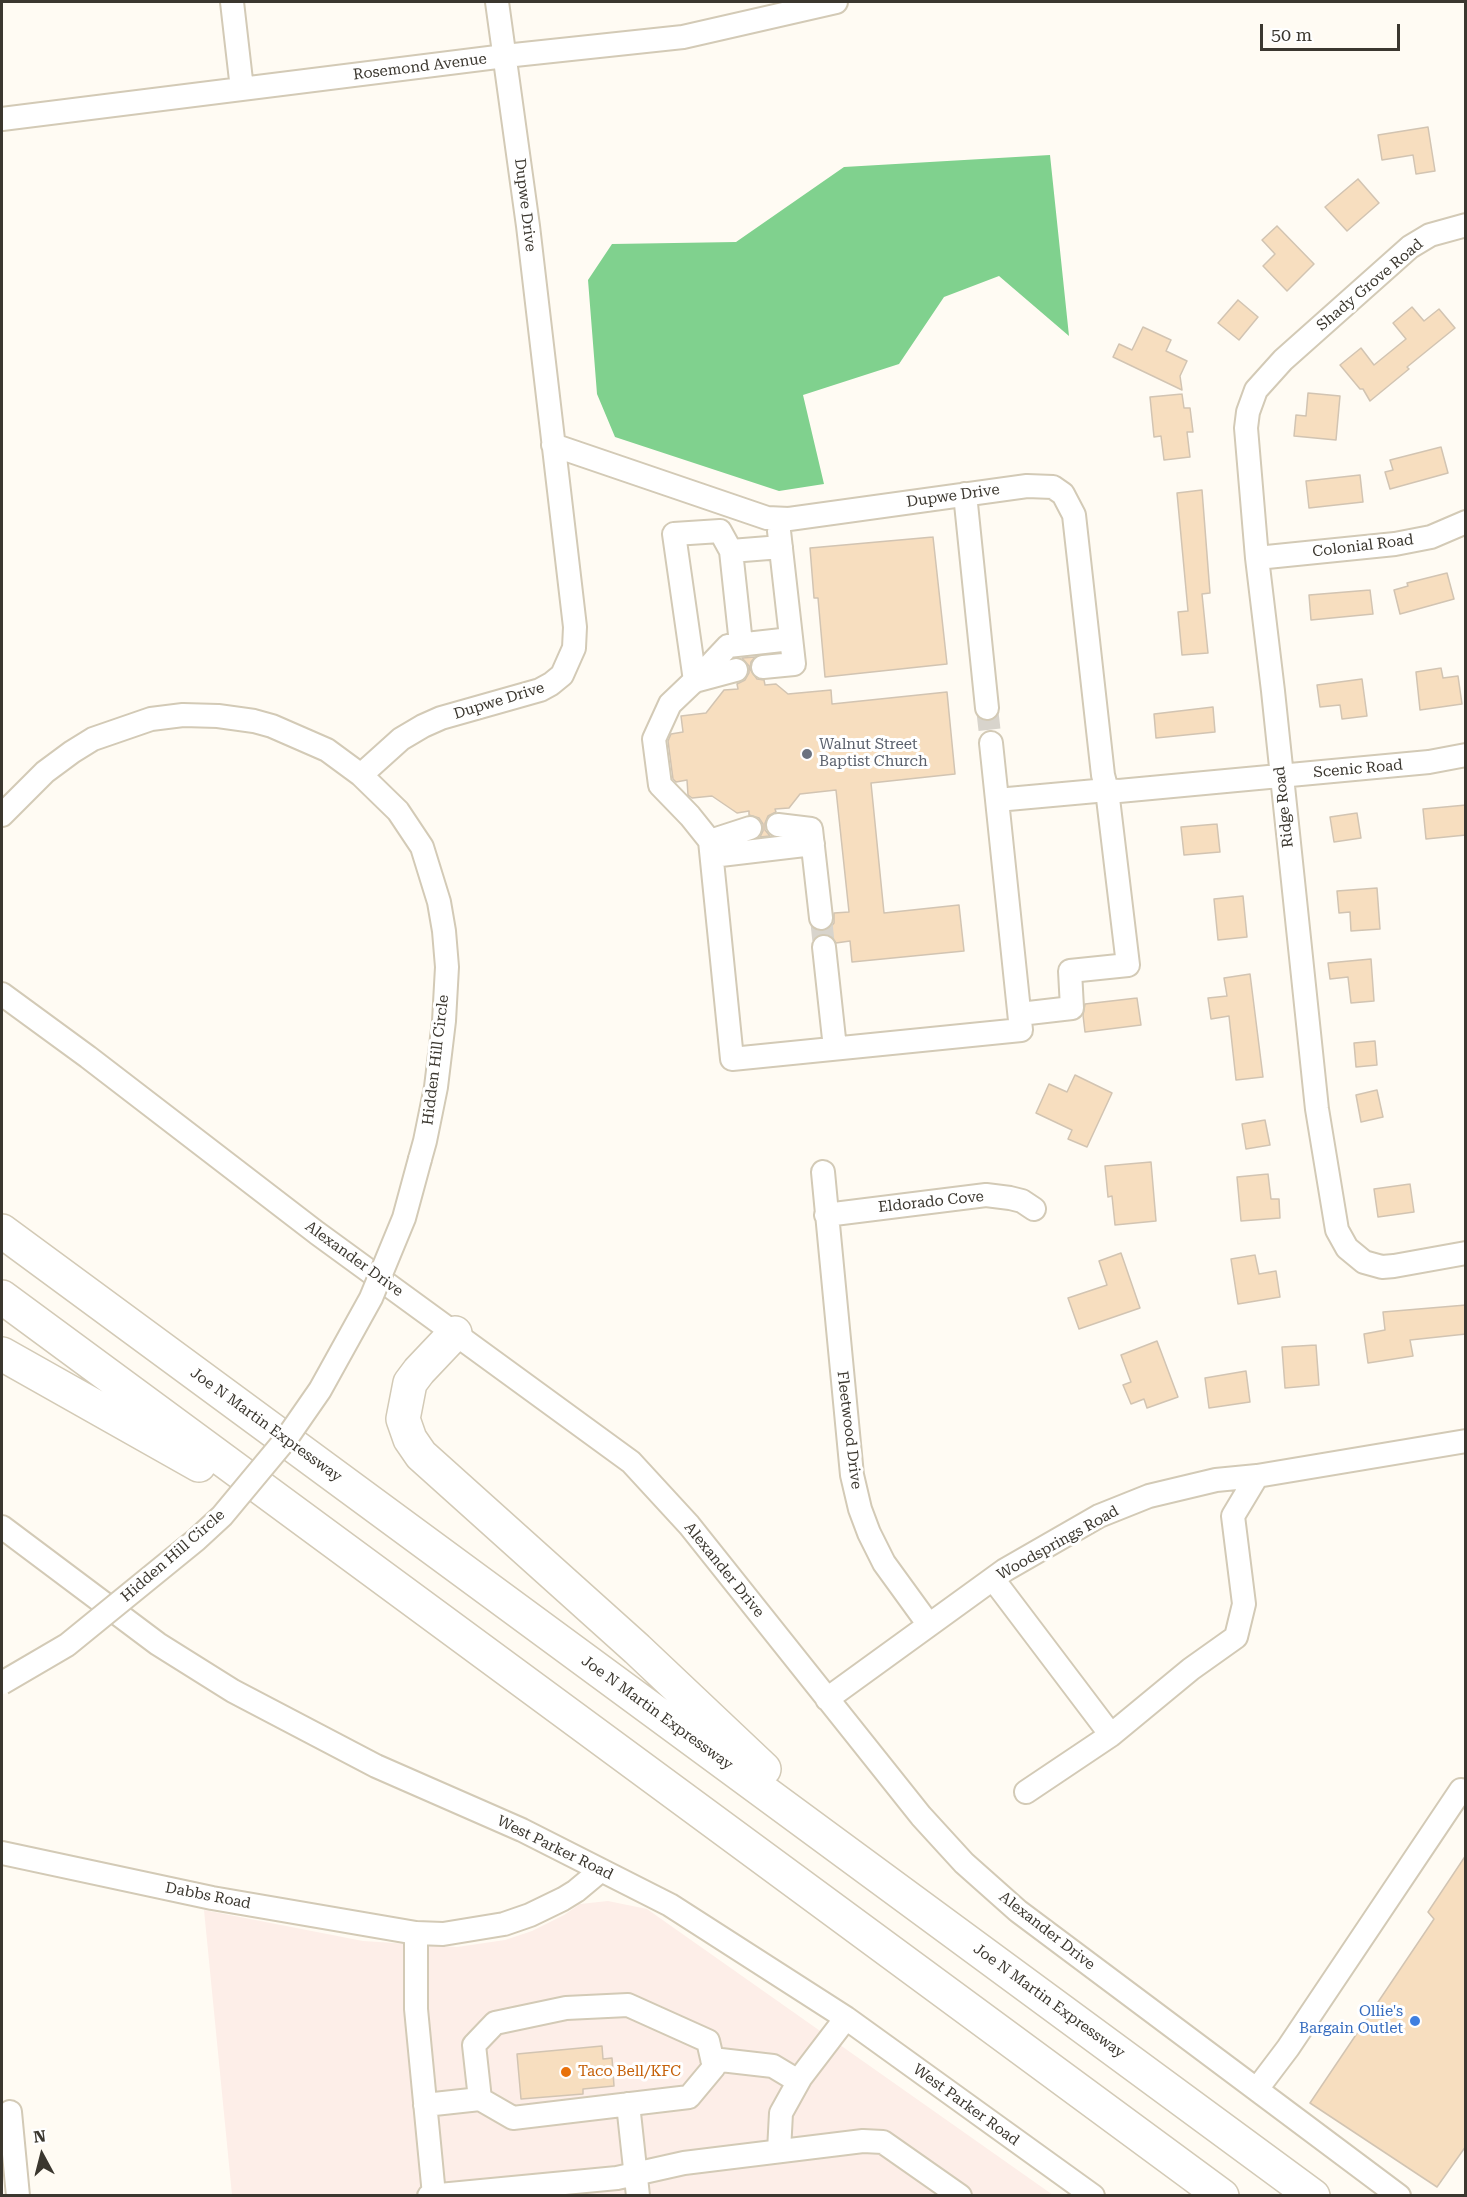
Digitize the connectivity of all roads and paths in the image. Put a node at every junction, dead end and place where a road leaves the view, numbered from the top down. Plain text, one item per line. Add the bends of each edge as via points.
1 (232, 2) edge
2 (497, 2) edge
3 (836, 2) edge
4 (505, 56) junction
5 (242, 88) junction
6 (2, 119) edge
7 (1466, 225) edge
8 (1283, 360) joint
9 (553, 445) junction
10 (965, 494) junction
11 (778, 518) junction
12 (1466, 522) edge
13 (781, 547) junction
14 (731, 551) junction
15 (1257, 558) junction
16 (791, 639) junction
17 (741, 644) junction
18 (763, 667) dead end
19 (736, 670) dead end
20 (695, 681) junction
21 (987, 708) tunnel mouth
22 (991, 743) tunnel mouth
23 (1466, 755) edge
24 (361, 775) junction
25 (1282, 776) junction
26 (1107, 790) junction
27 (997, 800) junction
28 (2, 815) edge
29 (778, 825) dead end
30 (750, 828) dead end
31 (813, 844) junction
32 (711, 849) junction
33 (821, 918) tunnel mouth
34 (824, 947) tunnel mouth
35 (2, 977) edge
36 (2, 994) edge
37 (1020, 1014) junction
38 (835, 1048) junction
39 (88, 1057) junction
40 (823, 1172) dead end
41 (1034, 1209) dead end
42 (826, 1215) junction
43 (2, 1231) edge
44 (1466, 1254) edge
45 (2, 1297) edge
46 (455, 1333) junction
47 (2, 1354) edge
48 (1466, 1441) edge
49 (1257, 1476) junction
50 (1216, 1480) junction
51 (1233, 1516) junction
52 (2, 1527) edge
53 (318, 1532) junction
54 (993, 1579) junction
55 (928, 1625) junction
56 (2, 1683) edge
57 (827, 1699) junction
58 (1111, 1735) junction
59 (1461, 1790) dead end
60 (1026, 1792) dead end
61 (2, 1853) edge
62 (600, 1870) junction
63 (889, 1884) junction
64 (416, 1933) junction
65 (846, 2018) junction
66 (712, 2059) junction
67 (798, 2081) junction
68 (1257, 2089) junction
69 (480, 2100) junction
70 (628, 2104) junction
71 (425, 2105) junction
72 (10, 2112) dead end
73 (778, 2151) junction
74 (637, 2185) edge
75 (471, 2194) edge
76 (434, 2195) edge
77 (18, 2196) edge
78 (429, 2196) edge
79 (960, 2196) edge
80 (1093, 2196) edge
81 (1222, 2196) edge
82 (1312, 2196) edge
83 (1399, 2196) edge

1 - 5 street
2 - 4 street, Dupwe Drive
3 - 4 street, Rosemond Avenue via 683,37
4 - 5 street, Rosemond Avenue
4 - 9 street, Dupwe Drive
5 - 6 street, Rosemond Avenue
7 - 8 street, Shady Grove Road via 1430,235 1410,247
8 - 15 street, Ridge Road via 1256,390 1248,412
9 - 11 street, Dupwe Drive via 758,515
9 - 24 street, Dupwe Drive via 575,627 574,648 562,675 540,690 423,726 401,739
10 - 11 street, Dupwe Drive
10 - 21 street
10 - 26 street, Dupwe Drive via 1027,486 1053,487 1063,494 1074,515
11 - 13 street
12 - 15 street, Colonial Road via 1431,537 1395,544
13 - 14 street
13 - 16 street
14 - 17 street
14 - 20 street via 720,531 674,534
15 - 25 street, Ridge Road
16 - 17 street
16 - 18 street via 794,664
17 - 20 street via 728,646
19 - 20 street
20 - 32 street via 670,704 654,739 660,785 690,816
22 - 27 street
23 - 25 street, Scenic Road
24 - 28 street, Hidden Hill Circle via 327,750 272,726 218,716 183,715 151,719 93,740 45,772
24 - 56 street, Hidden Hill Circle, bridge via 398,812 422,847 444,931 447,967 436,1086 404,1218 371,1298 326,1380 286,1439 222,1516 74,1639
25 - 26 street, Scenic Road
25 - 44 street, Ridge Road via 1317,1109 1337,1230 1347,1248 1371,1264 1394,1266
26 - 27 street, Scenic Road
26 - 37 street via 1128,965 1070,971 1072,1008
27 - 37 street
29 - 31 street via 811,829
30 - 32 street
31 - 32 street
31 - 33 street
32 - 38 street via 732,1059
34 - 38 street
35 - 39 street
36 - 39 street, Alexander Drive
37 - 38 street via 1022,1030
39 - 46 street, Alexander Drive via 316,1233
40 - 42 street, Fleetwood Drive
41 - 42 street, Eldorado Cove via 1022,1201 986,1195
42 - 55 street, Fleetwood Drive via 852,1475 860,1509 884,1563
43 - 63 highway, Joe N Martin Expressway
45 - 53 highway
46 - 57 street, Alexander Drive via 631,1462 689,1525
46 - 63 highway via 419,1371 408,1391 404,1427 421,1455
47 - 53 highway
48 - 49 street, Woodsprings Road
49 - 50 street, Woodsprings Road
49 - 51 street
50 - 51 street
50 - 54 street, Woodsprings Road via 1149,1496 1099,1516
51 - 58 street via 1244,1604 1236,1637
52 - 62 street, West Parker Road via 158,1644 233,1691 376,1766 522,1830
53 - 81 highway
54 - 55 street, Woodsprings Road
54 - 58 street
55 - 57 street, Woodsprings Road
57 - 68 street, Alexander Drive via 963,1863 1018,1911
58 - 60 street
59 - 68 street
61 - 64 street, Dabbs Road via 212,1898
62 - 64 street, Dabbs Road via 563,1899 504,1924 443,1934
62 - 65 street, West Parker Road via 670,1905
63 - 82 highway, Joe N Martin Expressway
64 - 71 street via 416,2009
65 - 67 street
65 - 80 street, West Parker Road
66 - 67 street via 773,2066
66 - 69 street via 708,2041 628,2005 566,2008 495,2023 474,2045
66 - 70 street via 714,2067 688,2097
67 - 73 street via 781,2113
68 - 83 street, Alexander Drive
69 - 70 street via 513,2118
69 - 71 street
70 - 74 street
71 - 76 street
72 - 77 street
73 - 74 street via 684,2163
73 - 79 street via 883,2142
74 - 75 street via 617,2178
75 - 76 street
76 - 78 street

